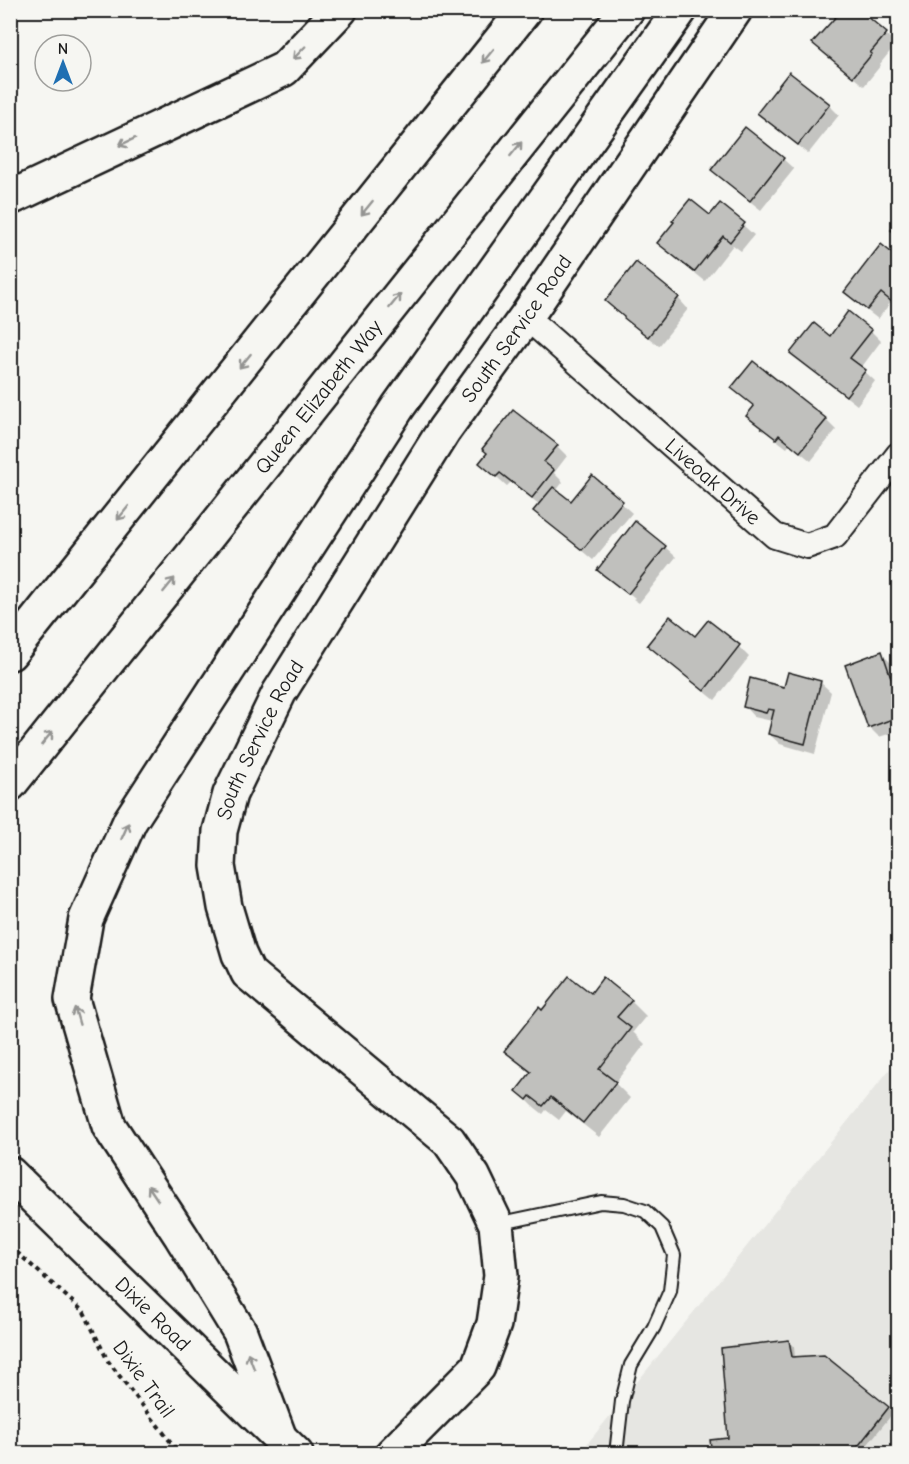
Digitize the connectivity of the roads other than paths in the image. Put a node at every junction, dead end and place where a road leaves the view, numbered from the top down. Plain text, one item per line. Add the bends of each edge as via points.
1 (339, 10) edge
2 (525, 10) edge
3 (627, 10) edge
4 (680, 10) edge
5 (735, 10) edge
6 (10, 198) edge
7 (526, 317) junction
8 (898, 455) edge
9 (10, 653) edge
10 (10, 784) edge
11 (10, 1174) edge
12 (496, 1224) junction
13 (288, 1445) edge
14 (392, 1454) edge
15 (616, 1454) edge

1 -> 6 main road via 284,69
2 -> 9 main road
10 -> 3 main road, Queen Elizabeth Way
13 -> 4 main road via 240,1332 109,1126 72,999 86,919 130,821 398,407
5 - 7 main road, South Service Road
7 - 8 street, Liveoak Drive via 775,536 807,546 836,536
7 - 12 main road, South Service Road via 444,429 279,693 230,794 220,831 218,866 225,907 248,973 449,1141 473,1176
11 - 13 main road, Dixie Road
12 - 14 main road, South Service Road via 501,1276 495,1324 478,1367
12 - 15 lane via 601,1202 645,1211 663,1227 674,1255 670,1291 631,1365

